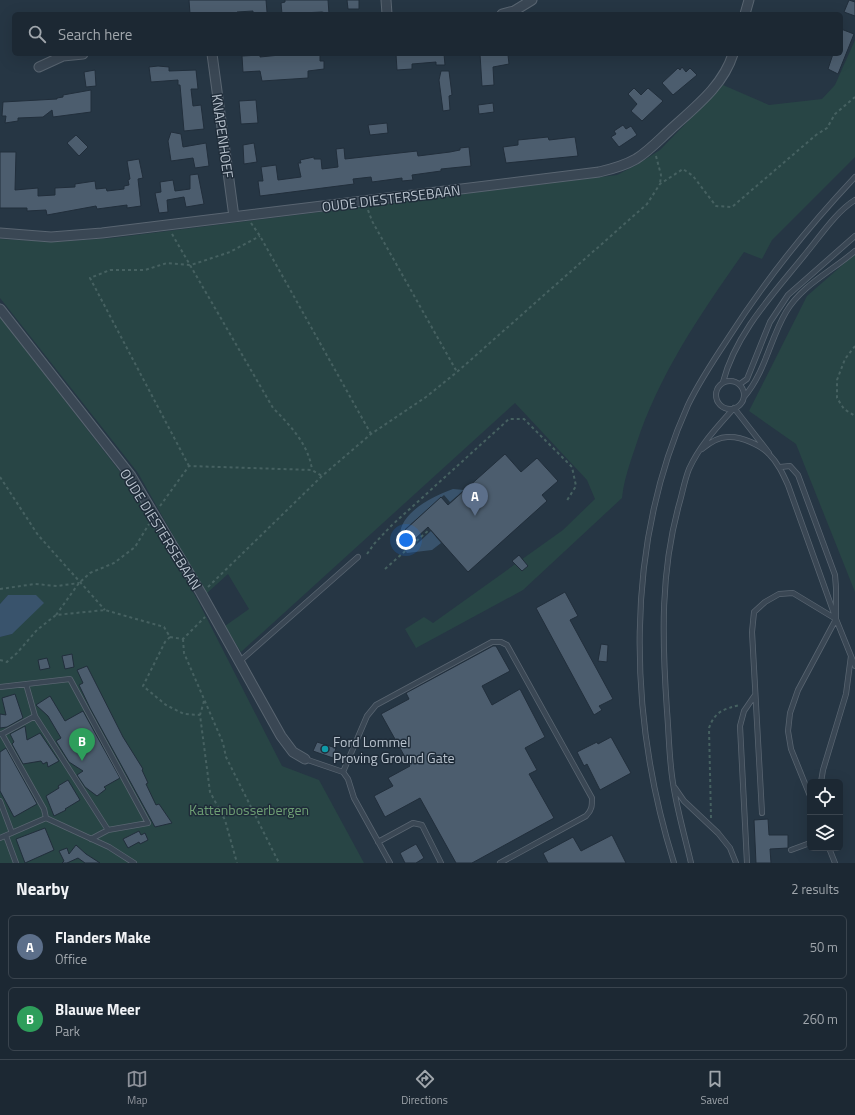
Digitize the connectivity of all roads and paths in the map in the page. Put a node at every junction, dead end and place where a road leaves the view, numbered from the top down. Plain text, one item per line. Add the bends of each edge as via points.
1 (386, 0) edge
2 (532, 0) edge
3 (749, 0) edge
4 (387, 12) edge
5 (510, 12) edge
6 (746, 12) edge
7 (63, 56) edge
8 (212, 56) edge
9 (732, 56) edge
10 (39, 67) dead end
11 (855, 97) edge
12 (653, 145) junction
13 (855, 178) edge
14 (660, 184) junction
15 (855, 200) edge
16 (365, 201) junction
17 (246, 216) junction
18 (234, 217) junction
19 (167, 226) junction
20 (0, 233) edge
21 (260, 236) junction
22 (855, 236) edge
23 (855, 251) edge
24 (191, 266) junction
25 (0, 309) edge
26 (855, 346) edge
27 (457, 372) junction
28 (723, 382) junction
29 (740, 384) junction
30 (744, 397) junction
31 (734, 408) junction
32 (855, 416) edge
33 (371, 434) junction
34 (698, 453) junction
35 (769, 453) junction
36 (189, 466) junction
37 (780, 467) junction
38 (312, 470) junction
39 (322, 476) junction
40 (0, 477) edge
41 (566, 502) dead end
42 (155, 515) junction
43 (430, 529) dead end
44 (367, 554) dead end
45 (358, 557) dead end
46 (385, 569) dead end
47 (79, 583) junction
48 (0, 589) edge
49 (201, 593) junction
50 (105, 610) junction
51 (210, 612) junction
52 (56, 615) junction
53 (836, 619) junction
54 (170, 637) junction
55 (183, 639) junction
56 (851, 655) junction
57 (0, 660) edge
58 (239, 662) junction
59 (855, 666) edge
60 (26, 684) junction
61 (0, 687) edge
62 (756, 695) junction
63 (204, 701) junction
64 (749, 704) junction
65 (200, 715) junction
66 (35, 716) junction
67 (1, 734) edge
68 (305, 758) joint
69 (343, 772) junction
70 (821, 779) edge
71 (673, 784) junction
72 (807, 789) edge
73 (0, 802) edge
74 (762, 813) dead end
75 (46, 818) junction
76 (711, 827) junction
77 (108, 830) junction
78 (12, 833) junction
79 (6, 836) junction
80 (0, 838) edge
81 (91, 839) junction
82 (378, 842) junction
83 (807, 844) edge
84 (791, 850) dead end
85 (830, 851) edge
86 (16, 863) edge
87 (134, 863) edge
88 (237, 863) edge
89 (278, 863) edge
90 (390, 863) edge
91 (441, 863) edge
92 (500, 863) edge
93 (674, 863) edge
94 (691, 863) edge
95 (736, 863) edge
96 (747, 863) edge
97 (835, 863) edge

1 - 4 street
2 - 5 street
3 - 6 street
7 - 10 street
8 - 18 street, KNAPENHOEF
9 - 12 street, OUDE DIESTERSEBAAN via 721,79 711,92
11 - 14 path via 836,114 827,128 732,207 716,206 693,176 683,169
12 - 14 path via 661,175
12 - 16 street, OUDE DIESTERSEBAAN via 637,159 621,167 599,172
13 - 93 lane via 827,207 767,280 725,343 688,405 661,482 649,530 640,634 644,714 651,762 658,806
14 - 27 path via 647,204
15 - 28 lane via 827,227 754,318
16 - 17 street, OUDE DIESTERSEBAAN
16 - 27 path via 372,221
17 - 18 street, OUDE DIESTERSEBAAN
17 - 21 path
18 - 19 street, OUDE DIESTERSEBAAN
19 - 20 street, OUDE DIESTERSEBAAN via 51,237
19 - 24 path
21 - 24 path via 230,252
21 - 33 path
22 - 29 lane via 788,295 770,322 747,379
23 - 30 lane via 797,297 783,317 758,377
24 - 36 path via 167,263 145,270 110,270 90,278
24 - 38 path via 273,408 290,424 311,456
25 - 42 street, OUDE DIESTERSEBAAN via 131,476
26 - 32 path via 845,359 837,380 838,398 844,409
27 - 33 path via 426,397
28 - 29 lane via 732,380
28 - 31 lane via 717,389 718,402 725,408
29 - 30 lane
30 - 31 lane via 741,404
31 - 34 lane
31 - 35 lane
33 - 39 path
34 - 35 lane via 711,442 729,436 757,445
34 - 71 lane via 688,470 675,519 664,578 664,676
35 - 37 lane
36 - 38 path
36 - 42 path
37 - 53 lane via 798,510
37 - 53 lane via 790,466 798,475 835,575
38 - 39 path
39 - 49 path
40 - 47 path via 38,535
41 - 44 path via 576,486 572,467 524,419 509,419 392,526
42 - 47 path via 135,547 114,563 90,573
42 - 49 street, OUDE DIESTERSEBAAN
43 - 46 path
45 - 58 lane
47 - 48 path via 57,586 35,584
47 - 50 path
47 - 52 path
49 - 51 street, OUDE DIESTERSEBAAN
50 - 52 path
50 - 54 path via 164,627
51 - 55 path
51 - 58 street, OUDE DIESTERSEBAAN
52 - 57 path via 37,630 18,653 6,662
53 - 56 lane
53 - 62 lane via 794,593 780,594 754,612 752,632
53 - 72 lane via 798,690 790,713 788,731 791,749
54 - 55 path
54 - 65 path via 143,686 166,705 184,714
55 - 63 path via 184,653
56 - 59 lane
56 - 70 lane via 846,694
58 - 68 street, OUDE DIESTERSEBAAN via 281,736 293,752
60 - 61 lane
60 - 66 lane
60 - 77 lane via 70,679 148,823
62 - 64 lane
62 - 74 lane
63 - 65 path
63 - 89 path via 223,743 226,757
64 - 76 path via 722,710 712,718 709,728
64 - 96 lane via 740,726
65 - 88 path via 210,792 225,820
66 - 67 lane
66 - 77 lane
67 - 75 lane via 44,809
68 - 69 lane
69 - 82 lane
69 - 92 lane via 366,716 376,705 492,642 501,642 510,652 592,798 592,804 591,811 586,816
71 - 76 lane via 684,801
71 - 94 lane
73 - 78 lane
75 - 78 lane
75 - 81 lane
76 - 95 lane via 730,848
77 - 81 lane
78 - 79 lane
79 - 80 lane
79 - 86 lane
81 - 87 lane
82 - 90 lane
82 - 91 lane via 413,823 422,825
83 - 84 lane
85 - 97 lane

